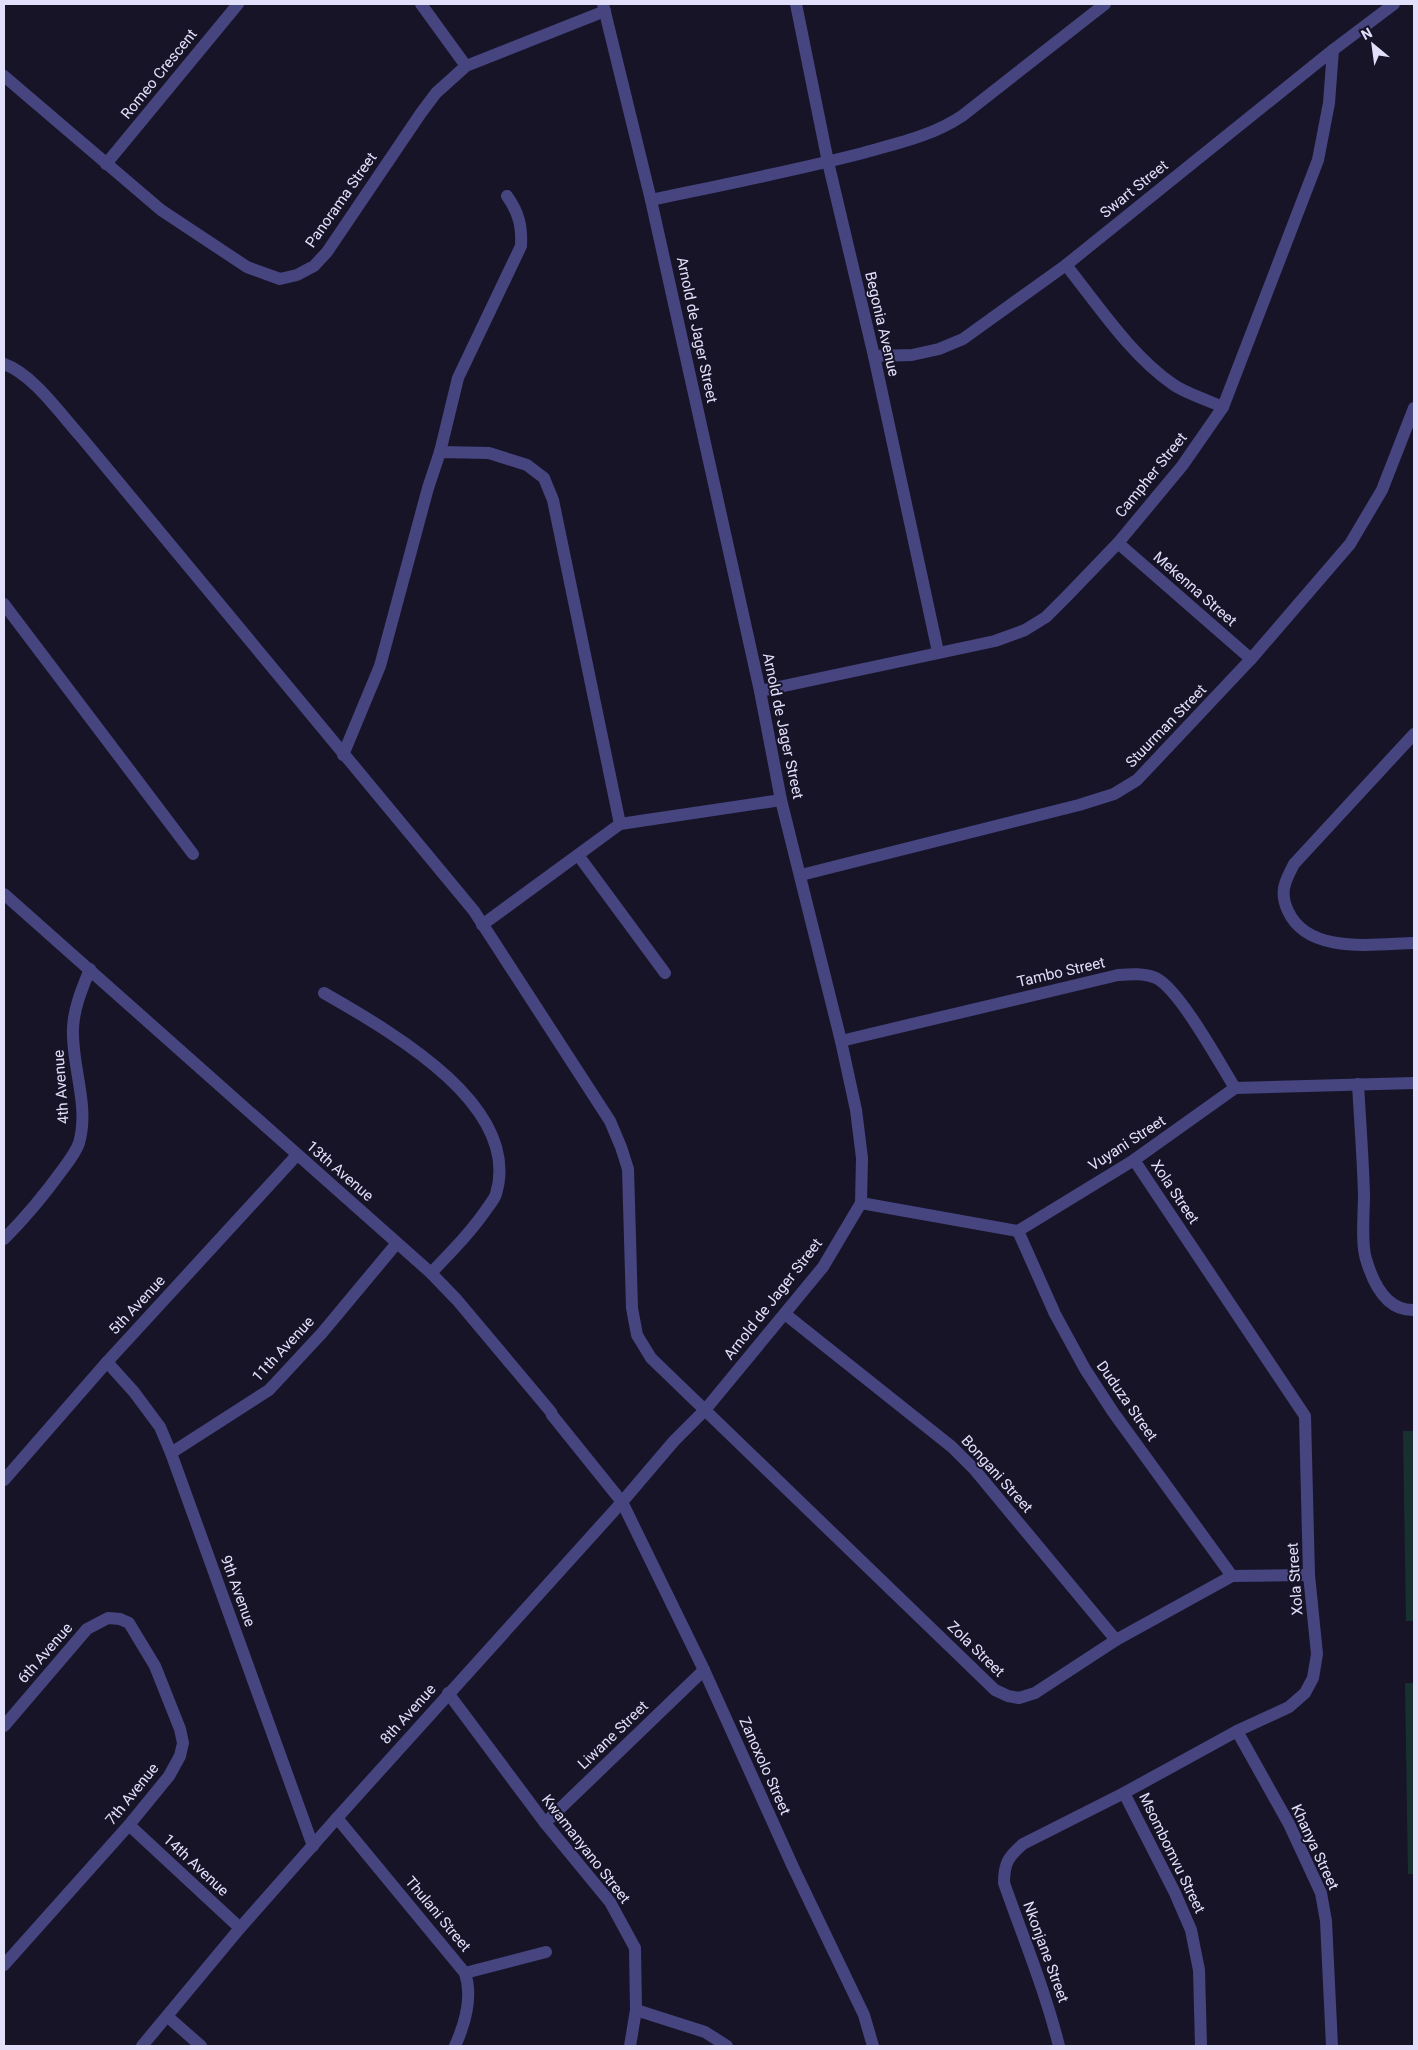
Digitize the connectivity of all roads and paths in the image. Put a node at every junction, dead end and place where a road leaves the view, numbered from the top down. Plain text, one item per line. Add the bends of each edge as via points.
1 (238, 4) edge
2 (421, 4) edge
3 (796, 4) edge
4 (1105, 4) edge
5 (1394, 4) edge
6 (604, 8) edge
7 (1333, 50) junction
8 (466, 66) junction
9 (4, 76) edge
10 (828, 162) junction
11 (106, 164) junction
12 (506, 196) dead end
13 (651, 200) junction
14 (1066, 265) junction
15 (874, 356) junction
16 (4, 364) edge
17 (1223, 408) junction
18 (1414, 408) edge
19 (440, 452) junction
20 (1118, 543) junction
21 (4, 604) edge
22 (938, 652) junction
23 (1251, 659) junction
24 (760, 691) junction
25 (1414, 734) edge
26 (343, 755) junction
27 (781, 800) junction
28 (620, 824) junction
29 (192, 854) dead end
30 (578, 855) junction
31 (801, 875) junction
32 (4, 899) edge
33 (482, 925) junction
34 (1414, 943) edge
35 (90, 969) junction
36 (665, 973) dead end
37 (324, 992) dead end
38 (841, 1040) junction
39 (1414, 1083) edge
40 (1358, 1084) junction
41 (1235, 1088) junction
42 (297, 1155) junction
43 (1134, 1160) junction
44 (861, 1203) junction
45 (1018, 1230) junction
46 (4, 1239) edge
47 (398, 1243) junction
48 (431, 1273) junction
49 (1414, 1310) edge
50 (785, 1314) junction
51 (107, 1362) junction
52 (705, 1410) junction
53 (171, 1453) junction
54 (4, 1480) edge
55 (622, 1502) junction
56 (1309, 1575) junction
57 (1232, 1576) junction
58 (120, 1619) joint
59 (1116, 1640) junction
60 (704, 1670) junction
61 (448, 1693) junction
62 (4, 1726) edge
63 (1238, 1731) junction
64 (1124, 1793) junction
65 (337, 1818) junction
66 (545, 1823) junction
67 (129, 1825) junction
68 (313, 1846) junction
69 (1004, 1868) joint
70 (240, 1928) junction
71 (546, 1952) dead end
72 (4, 1965) edge
73 (465, 1974) junction
74 (636, 2010) junction
75 (168, 2017) junction
76 (142, 2046) edge
77 (202, 2046) edge
78 (455, 2046) edge
79 (630, 2046) edge
80 (727, 2046) edge
81 (873, 2046) edge
82 (1059, 2046) edge
83 (1201, 2046) edge
84 (1332, 2046) edge

1 - 11 street, Romeo Crescent
2 - 8 street
3 - 10 street, Begonia Avenue
4 - 10 street via 944,128
5 - 7 street, Swart Street
6 - 8 street, Panorama Street
6 - 13 street, Arnold de Jager Street
7 - 14 street, Swart Street
7 - 17 street, Campher Street via 1329,103 1318,160
8 - 11 street, Panorama Street via 426,106 327,252 314,266 297,275 280,279 247,267 161,210
9 - 11 street, Panorama Street
10 - 13 street
10 - 15 street, Begonia Avenue
12 - 19 street via 522,227 521,246 458,378
13 - 24 street, Arnold de Jager Street
14 - 15 street, Swart Street via 963,339 912,356
14 - 17 street via 1136,352 1157,372 1175,386
15 - 22 street, Begonia Avenue
16 - 26 street, Zola Street via 13,367 40,390 82,438
17 - 20 street, Campher Street via 1182,466
18 - 23 street, Stuurman Street via 1382,490 1350,544
19 - 26 street via 380,666
19 - 28 street via 489,454 527,465 544,478 553,500
20 - 22 street, Campher Street via 1046,617 1025,630 995,641
20 - 23 street, Mekenna Street
21 - 29 street
22 - 24 street, Campher Street
23 - 31 street, Stuurman Street via 1138,780 1114,794
24 - 27 street, Arnold de Jager Street
25 - 34 street via 1294,864 1284,882 1283,900 1292,920 1308,934 1329,942
26 - 33 street, Zola Street via 474,911
27 - 28 street
27 - 31 street, Arnold de Jager Street
28 - 30 street
30 - 33 street
30 - 36 street
31 - 38 street, Arnold de Jager Street
32 - 35 street, 13th Avenue
33 - 52 street, Zola Street via 610,1122 622,1147 628,1169 632,1308 637,1335 651,1358
35 - 42 street, 13th Avenue
35 - 46 street, 4th Avenue via 76,1004 73,1030 80,1094 79,1142 49,1188
37 - 48 street via 424,1055 460,1089 488,1126 500,1159 496,1195 475,1226
38 - 41 street, Tambo Street via 1118,975 1141,974 1158,979 1174,994
38 - 44 street, Arnold de Jager Street via 862,1158
39 - 40 street
40 - 41 street
40 - 49 street via 1365,1258 1375,1284 1386,1299 1404,1310
41 - 43 street, Vuyani Street
42 - 47 street, 13th Avenue
42 - 51 street, 5th Avenue
43 - 45 street, Vuyani Street
43 - 56 street, Xola Street via 1305,1416
44 - 45 street
44 - 50 street, Arnold de Jager Street via 823,1267
45 - 57 street, Duduza Street via 1055,1314 1085,1369
47 - 48 street, 13th Avenue
47 - 53 street, 11th Avenue via 269,1390
48 - 55 street, 13th Avenue via 552,1412
50 - 52 street, Arnold de Jager Street
50 - 59 street, Bongani Street via 952,1447 974,1469
51 - 53 street, 9th Avenue via 160,1427
51 - 54 street, 5th Avenue
52 - 55 street, 8th Avenue
52 - 59 street, Zola Street via 995,1690 1019,1698 1035,1693
53 - 68 street, 9th Avenue
55 - 60 street, Zanoxolo Street
55 - 61 street, 8th Avenue
56 - 57 street, Zola Street
56 - 63 street, Xola Street via 1317,1654 1313,1678 1304,1693 1289,1707
57 - 59 street, Zola Street
58 - 62 street, 6th Avenue via 108,1618 87,1629
58 - 67 street, 7th Avenue via 129,1623 155,1666 183,1743 169,1776
60 - 66 street, Liwane Street
60 - 81 street, Zanoxolo Street via 864,2015
61 - 65 street, 8th Avenue
61 - 66 street, Kwamanyano Street
63 - 64 street, Xola Street
63 - 84 street, Khanya Street via 1289,1824 1321,1893 1326,1921
64 - 69 street, Xola Street via 1023,1844 1010,1856
64 - 83 street, Msombomvu Street via 1176,1893 1191,1930 1199,1970
65 - 68 street, 8th Avenue
65 - 73 street, Thulani Street
66 - 74 street, Kwamanyano Street via 610,1902 635,1948
67 - 70 street, 14th Avenue
67 - 72 street, 7th Avenue
68 - 70 street, 8th Avenue
69 - 82 street, Nkonjane Street via 1004,1883 1038,1973
70 - 75 street, 8th Avenue
71 - 73 street
73 - 78 street, Thulani Street via 469,1986 464,2026
74 - 79 street, Kwamanyano Street
74 - 80 street via 705,2032
75 - 76 street, 8th Avenue
75 - 77 street

